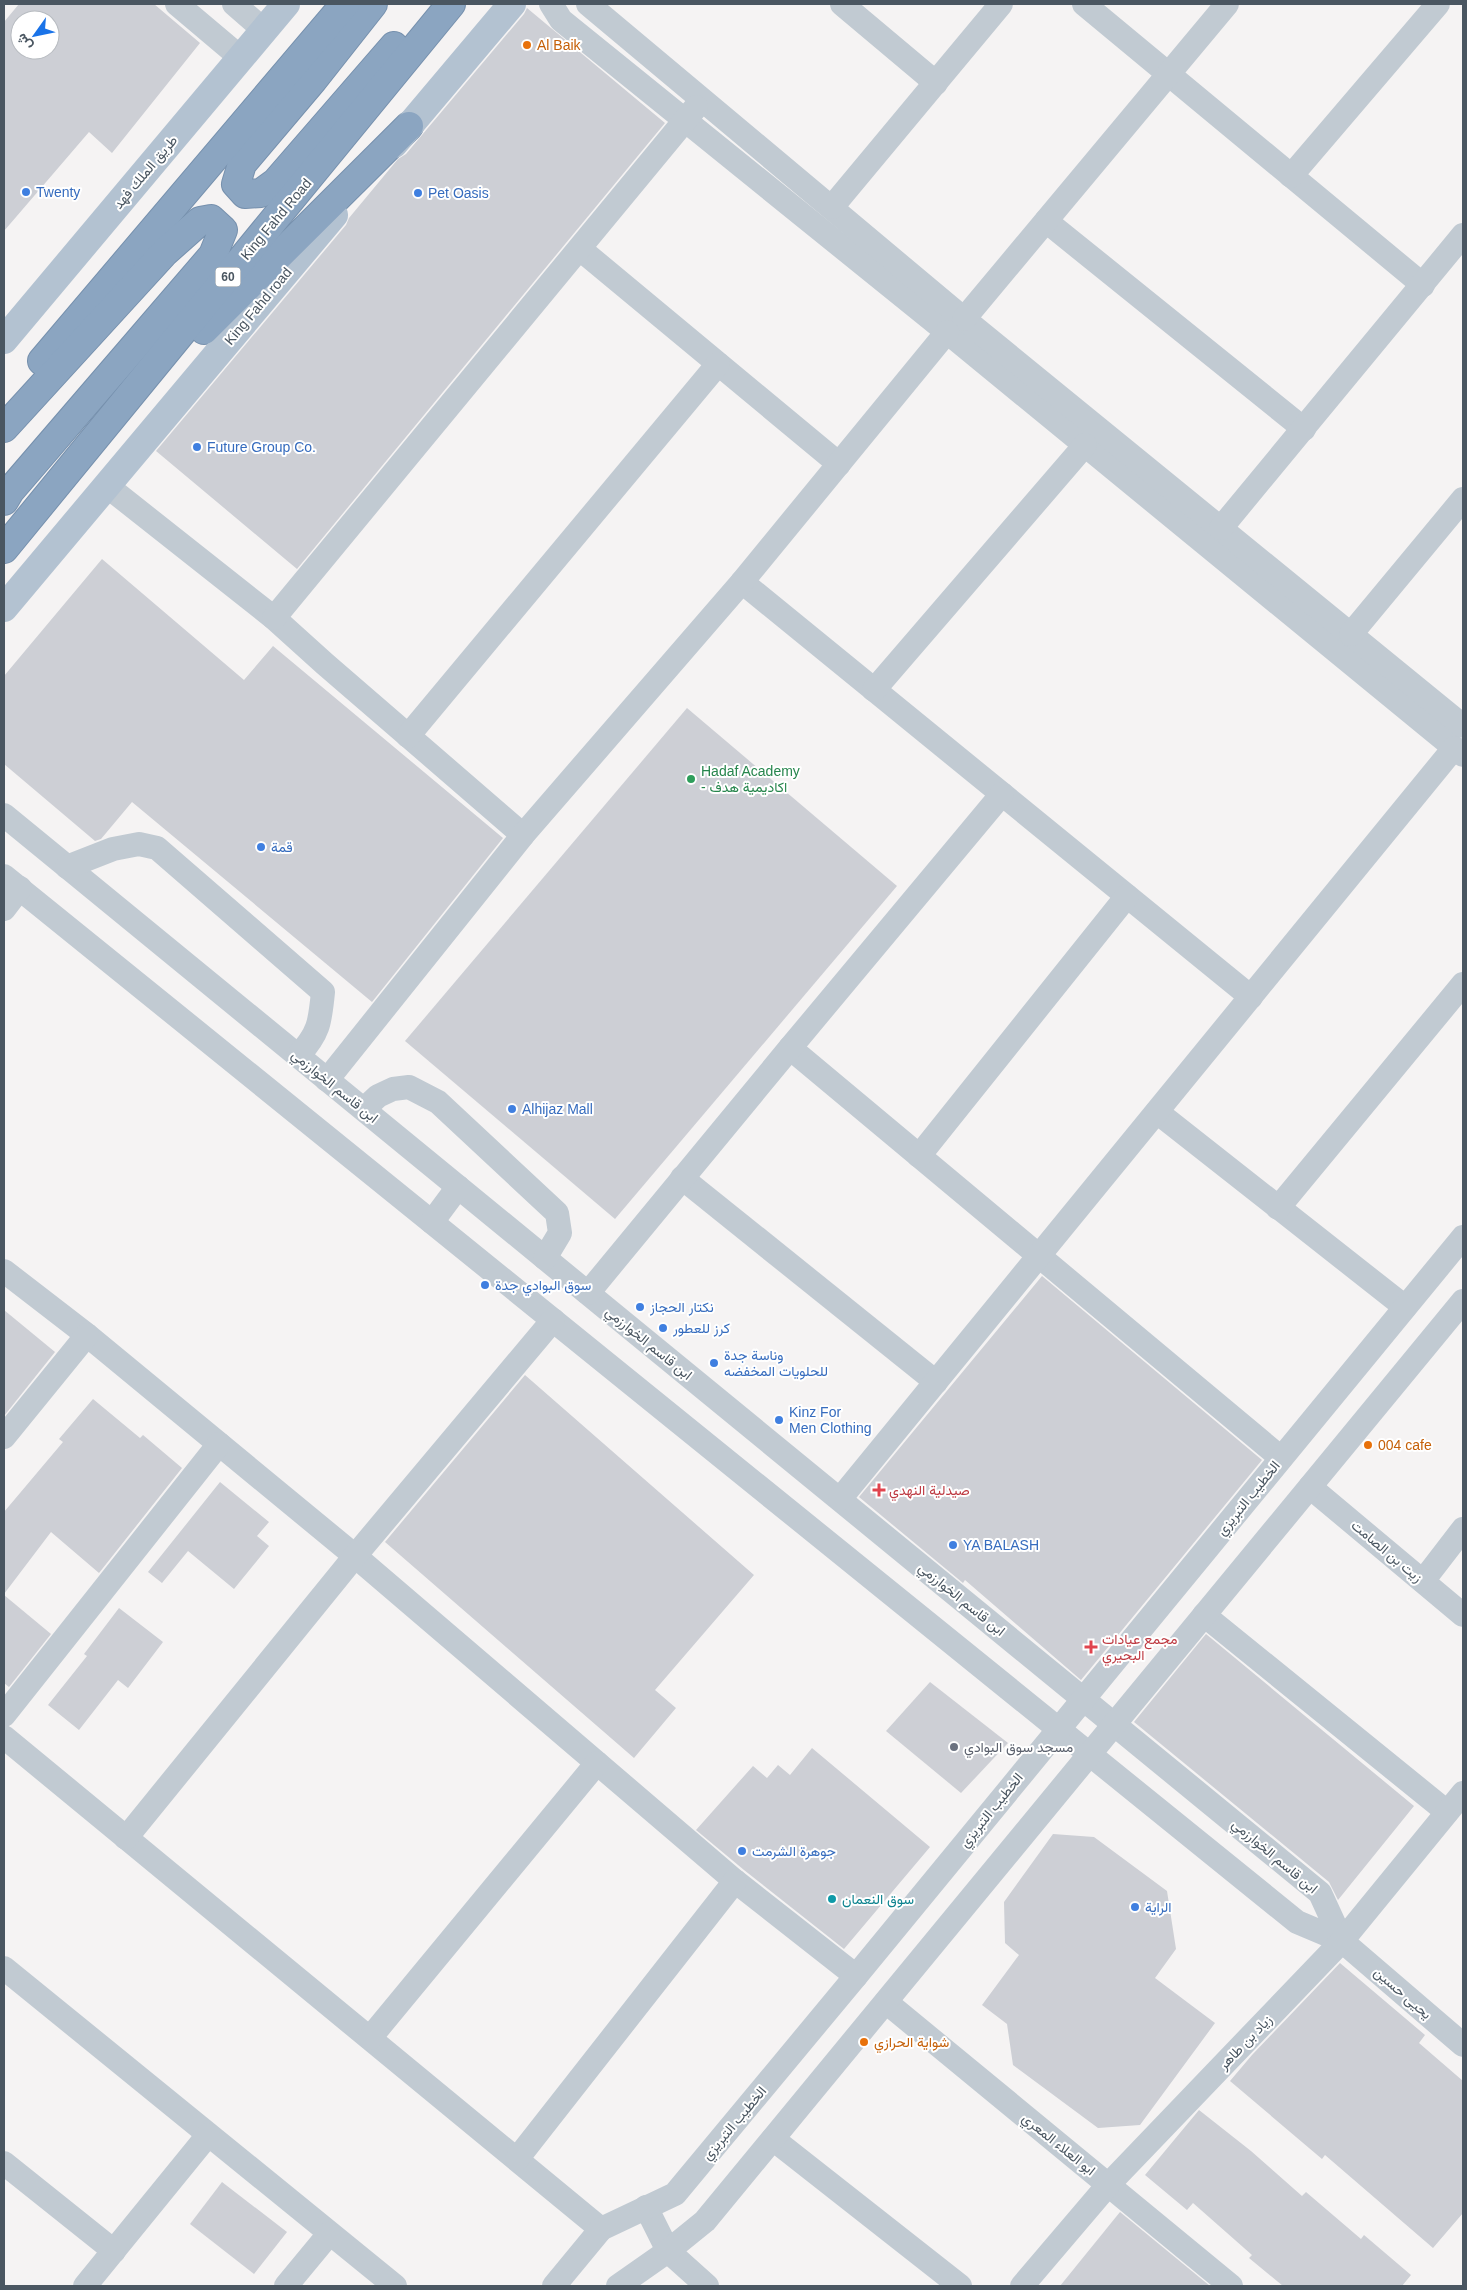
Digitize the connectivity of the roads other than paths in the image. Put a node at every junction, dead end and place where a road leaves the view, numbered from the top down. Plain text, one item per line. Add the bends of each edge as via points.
1 (177, 4) edge
2 (234, 4) edge
3 (286, 4) edge
4 (345, 4) edge
5 (373, 4) edge
6 (431, 4) edge
7 (451, 4) edge
8 (512, 4) edge
9 (551, 4) edge
10 (588, 4) edge
11 (842, 4) edge
12 (1001, 4) edge
13 (1084, 4) edge
14 (1227, 4) edge
15 (1438, 4) edge
16 (264, 30) junction
17 (241, 58) junction
18 (1169, 74) junction
19 (936, 83) junction
20 (703, 99) junction
21 (686, 119) junction
22 (409, 126) junction
23 (1291, 176) junction
24 (832, 207) junction
25 (1046, 221) junction
26 (1463, 235) edge
27 (580, 249) junction
28 (1423, 285) junction
29 (956, 325) junction
30 (4, 340) edge
31 (718, 364) junction
32 (4, 406) edge
33 (4, 428) edge
34 (1304, 429) junction
35 (91, 442) junction
36 (1085, 445) junction
37 (839, 464) junction
38 (107, 486) junction
39 (1463, 499) edge
40 (4, 501) edge
41 (1221, 528) junction
42 (4, 549) edge
43 (742, 582) junction
44 (4, 608) edge
45 (274, 618) junction
46 (1351, 634) junction
47 (874, 690) junction
48 (1463, 726) edge
49 (408, 736) junction
50 (1459, 751) edge
51 (1002, 794) junction
52 (4, 815) edge
53 (523, 835) junction
54 (68, 867) junction
55 (12, 882) edge
56 (1127, 896) junction
57 (4, 909) edge
58 (1463, 984) edge
59 (1251, 997) junction
60 (790, 1048) junction
61 (298, 1056) junction
62 (327, 1080) junction
63 (364, 1110) junction
64 (1157, 1112) junction
65 (919, 1156) junction
66 (682, 1178) junction
67 (458, 1187) junction
68 (1278, 1208) junction
69 (432, 1222) junction
70 (1463, 1237) edge
71 (1039, 1256) junction
72 (545, 1258) junction
73 (4, 1271) edge
74 (588, 1293) junction
75 (1463, 1301) edge
76 (1405, 1307) junction
77 (553, 1320) junction
78 (87, 1335) junction
79 (936, 1382) junction
80 (4, 1437) edge
81 (219, 1444) junction
82 (1281, 1458) junction
83 (1310, 1487) junction
84 (840, 1499) junction
85 (1463, 1530) edge
86 (355, 1556) junction
87 (1422, 1581) junction
88 (1204, 1615) junction
89 (1463, 1615) edge
90 (1083, 1698) junction
91 (4, 1714) edge
92 (1114, 1724) junction
93 (1058, 1729) junction
94 (4, 1738) edge
95 (1090, 1754) junction
96 (597, 1762) junction
97 (1463, 1793) edge
98 (1448, 1812) junction
99 (126, 1838) junction
100 (735, 1881) junction
101 (1342, 1941) junction
102 (4, 1968) edge
103 (856, 1976) junction
104 (886, 2002) junction
105 (370, 2038) junction
106 (1463, 2045) edge
107 (208, 2135) junction
108 (773, 2139) junction
109 (517, 2160) junction
110 (4, 2163) edge
111 (1108, 2185) junction
112 (646, 2207) junction
113 (601, 2229) junction
114 (328, 2234) junction
115 (114, 2251) junction
116 (668, 2251) junction
117 (86, 2286) edge
118 (286, 2286) edge
119 (395, 2286) edge
120 (554, 2286) edge
121 (618, 2286) edge
122 (707, 2286) edge
123 (960, 2286) edge
124 (1022, 2286) edge
125 (1231, 2286) edge

1 - 17 street
2 - 16 street
3 - 16 main road, طريق الملك فهد
4 - 32 highway
5 - 6 highway via 242,164 236,184 245,194 261,192 276,182
7 - 35 highway, King Fahd Road / 60
8 - 22 main road, King Fahd road
9 - 21 street via 562,20
10 - 20 street
11 - 19 street
12 - 19 street
13 - 18 street
14 - 18 street
15 - 23 street
16 - 17 main road, طريق الملك فهد
17 - 30 main road, طريق الملك فهد
18 - 23 street
18 - 25 street
19 - 24 street
20 - 21 street
20 - 24 street
21 - 27 street
21 - 29 street
22 - 35 highway
22 - 38 main road, King Fahd road
23 - 28 street
24 - 29 street
25 - 29 street
25 - 34 street
26 - 28 street
27 - 31 street
27 - 45 street
28 - 34 street
29 - 36 street
29 - 37 street
29 - 41 street
31 - 37 street
31 - 49 street
33 - 40 highway via 165,252 200,221 211,219 223,230 213,255
34 - 41 street
35 - 42 highway, King Fahd Road / 60
36 - 47 street
36 - 50 street
37 - 43 street
38 - 44 main road, King Fahd road
38 - 45 street
39 - 46 street
41 - 46 street
43 - 47 street
43 - 53 street
45 - 49 street
46 - 48 street
47 - 51 street
49 - 53 street
50 - 59 street
51 - 56 street
51 - 60 street
52 - 54 street, ابن قاسم الخوارزمي
53 - 62 street
54 - 61 street, ابن قاسم الخوارزمي
54 - 61 street via 113,849 138,844 157,848 322,992 320,1021 311,1041
55 - 57 street
55 - 69 street
56 - 59 street
56 - 65 street
58 - 68 street
59 - 64 street
60 - 65 street
60 - 66 street
61 - 62 street, ابن قاسم الخوارزمي
62 - 63 street, ابن قاسم الخوارزمي
63 - 67 street, ابن قاسم الخوارزمي
63 - 72 street via 378,1096 393,1089 409,1087 438,1102 557,1213 560,1232
64 - 68 street
64 - 71 street
65 - 71 street
66 - 74 street
66 - 79 street
67 - 69 street
67 - 72 street, ابن قاسم الخوارزمي
68 - 76 street
69 - 77 street
70 - 76 street, الخطيب التبريزي
71 - 79 street
71 - 82 street
72 - 74 street, ابن قاسم الخوارزمي
73 - 78 street
74 - 84 street, ابن قاسم الخوارزمي
75 - 83 street
76 - 82 street, الخطيب التبريزي
77 - 86 street
77 - 93 street
78 - 80 street
78 - 81 street
79 - 84 street
81 - 86 street
81 - 91 street
82 - 90 street, الخطيب التبريزي
83 - 87 street, زيت بن الصامت
83 - 88 street
84 - 90 street, ابن قاسم الخوارزمي
85 - 87 street
86 - 96 street
86 - 99 street
87 - 89 street, زيت بن الصامت
88 - 92 street
88 - 98 street
90 - 92 street, ابن قاسم الخوارزمي
90 - 93 street, الخطيب التبريزي
92 - 95 street
92 - 101 street, ابن قاسم الخوارزمي via 1320,1893
93 - 95 street
93 - 103 street, الخطيب التبريزي
94 - 99 street
95 - 101 street via 1297,1922
95 - 104 street
96 - 100 street
96 - 105 street
97 - 98 street, زياد بن طاهر
98 - 101 street, زياد بن طاهر
99 - 105 street
100 - 103 street
100 - 109 street
101 - 106 street, يحيى حسين
101 - 111 street, زياد بن طاهر
102 - 107 street
103 - 112 street, الخطيب التبريزي via 675,2194
104 - 108 street
104 - 111 street, ابو العلاء المعري
105 - 109 street
107 - 114 street
107 - 115 street
108 - 116 street via 705,2221
108 - 123 street
109 - 113 street
110 - 115 street
111 - 124 street, زياد بن طاهر
111 - 125 street, ابو العلاء المعري
112 - 113 street, الخطيب التبريزي
112 - 116 street
113 - 120 street, الخطيب التبريزي
114 - 118 street
114 - 119 street
115 - 117 street
116 - 121 street
116 - 122 street

